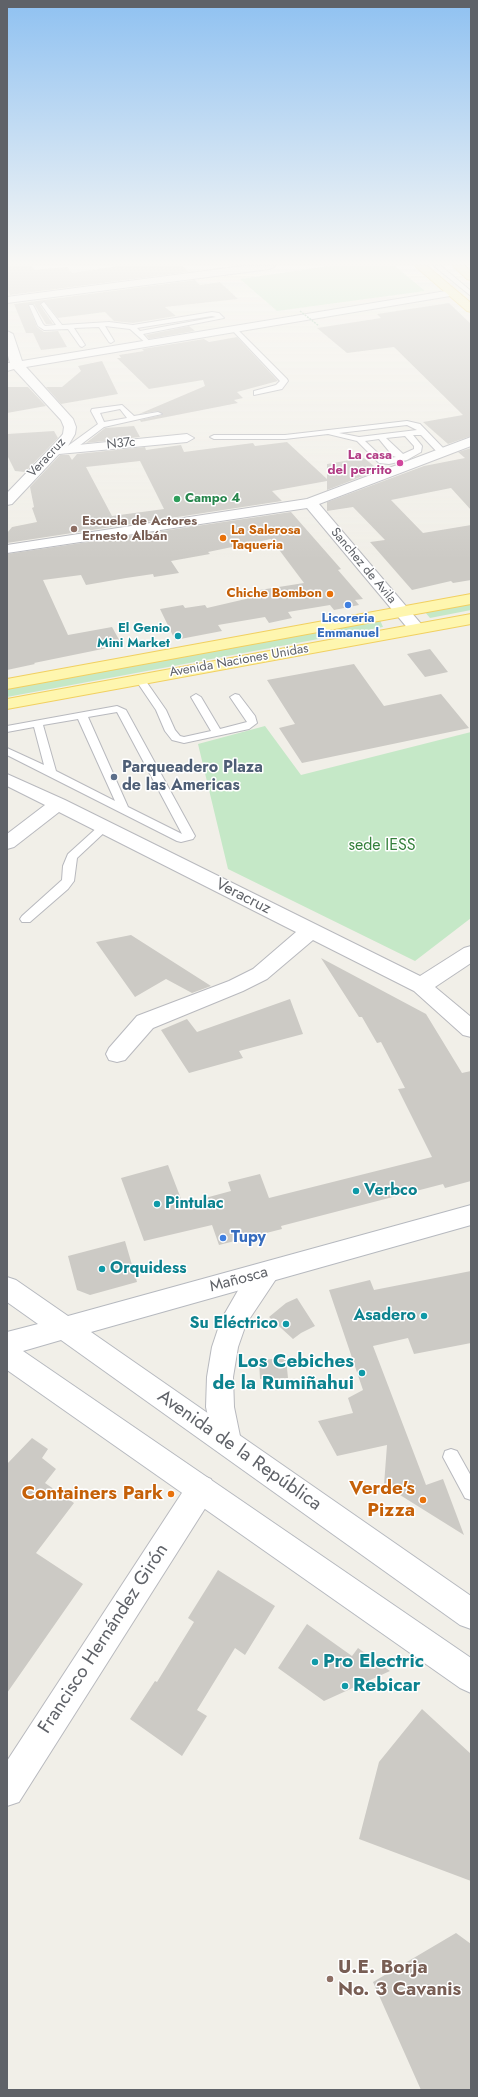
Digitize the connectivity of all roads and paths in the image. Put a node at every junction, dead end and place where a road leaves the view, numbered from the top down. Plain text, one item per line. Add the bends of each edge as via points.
1 (25, 364) edge
2 (269, 364) edge
3 (12, 366) edge
4 (257, 393) dead end
5 (158, 414) dead end
6 (132, 419) junction
7 (102, 425) junction
8 (326, 432) junction
9 (423, 432) junction
10 (406, 434) junction
11 (214, 437) dead end
12 (381, 437) junction
13 (187, 438) dead end
14 (359, 439) junction
15 (471, 441) edge
16 (68, 450) junction
17 (54, 451) junction
18 (442, 452) junction
19 (404, 458) junction
20 (7, 502) edge
21 (310, 503) junction
22 (7, 549) edge
23 (471, 599) edge
24 (402, 611) junction
25 (471, 618) edge
26 (416, 628) junction
27 (140, 679) junction
28 (7, 684) edge
29 (196, 697) dead end
30 (235, 697) dead end
31 (7, 704) edge
32 (82, 716) junction
33 (38, 724) junction
34 (7, 729) edge
35 (217, 733) junction
36 (7, 751) edge
37 (51, 772) junction
38 (7, 779) edge
39 (58, 804) junction
40 (123, 807) junction
41 (104, 827) junction
42 (7, 843) edge
43 (26, 919) dead end
44 (311, 931) junction
45 (471, 953) edge
46 (421, 986) junction
47 (471, 1029) edge
48 (117, 1054) dead end
49 (471, 1215) edge
50 (267, 1273) junction
51 (7, 1288) edge
52 (63, 1328) junction
53 (7, 1344) edge
54 (7, 1355) edge
55 (227, 1441) junction
56 (451, 1458) dead end
57 (201, 1489) junction
58 (471, 1492) edge
59 (471, 1614) edge
60 (471, 1677) edge
61 (7, 1790) edge

1 - 3 street
2 - 4 lane via 284,381 280,387
3 - 17 street, Veracruz via 67,419 69,434
5 - 6 lane
6 - 7 lane
6 - 7 lane via 122,407 95,411
7 - 16 lane via 94,428
8 - 9 lane via 401,423 417,426
8 - 11 lane via 286,437
8 - 14 lane
9 - 10 lane
9 - 18 lane
10 - 12 lane
10 - 19 lane via 419,448
12 - 14 lane
12 - 19 lane via 396,454
13 - 16 street, N37c
14 - 19 lane via 382,461
15 - 18 street
16 - 17 street, N37c
17 - 20 street, Veracruz
18 - 21 street
21 - 22 street
21 - 24 street, Sanchez de Avila
23 - 24 main road, Avenida Naciones Unidas
24 - 26 street, Sanchez de Avila
24 - 28 main road, Avenida Naciones Unidas
25 - 26 main road, Avenida Naciones Unidas
26 - 27 main road, Avenida Naciones Unidas
27 - 31 main road, Avenida Naciones Unidas
27 - 35 lane via 176,738 194,739
29 - 35 lane
30 - 35 lane via 252,723
32 - 33 lane
32 - 40 lane
32 - 40 lane via 117,709 124,712 189,836 181,838
33 - 34 lane
33 - 37 lane
36 - 37 lane
37 - 40 lane
38 - 39 street, Veracruz
39 - 41 street, Veracruz
39 - 42 street
41 - 43 lane via 72,858 68,881 64,886
41 - 44 street, Veracruz
44 - 46 street, Veracruz
44 - 48 street via 260,974 145,1022
45 - 46 street
46 - 47 street, Veracruz
49 - 50 street, Mañosca
50 - 52 street, Mañosca
50 - 55 street via 249,1295 234,1320 225,1347 220,1376 220,1407
51 - 52 street, Avenida de la República
52 - 53 street, Mañosca
52 - 55 street, Avenida de la República
54 - 57 street
55 - 59 street, Avenida de la República
56 - 58 lane
57 - 60 street
57 - 61 street, Francisco Hernández Girón

